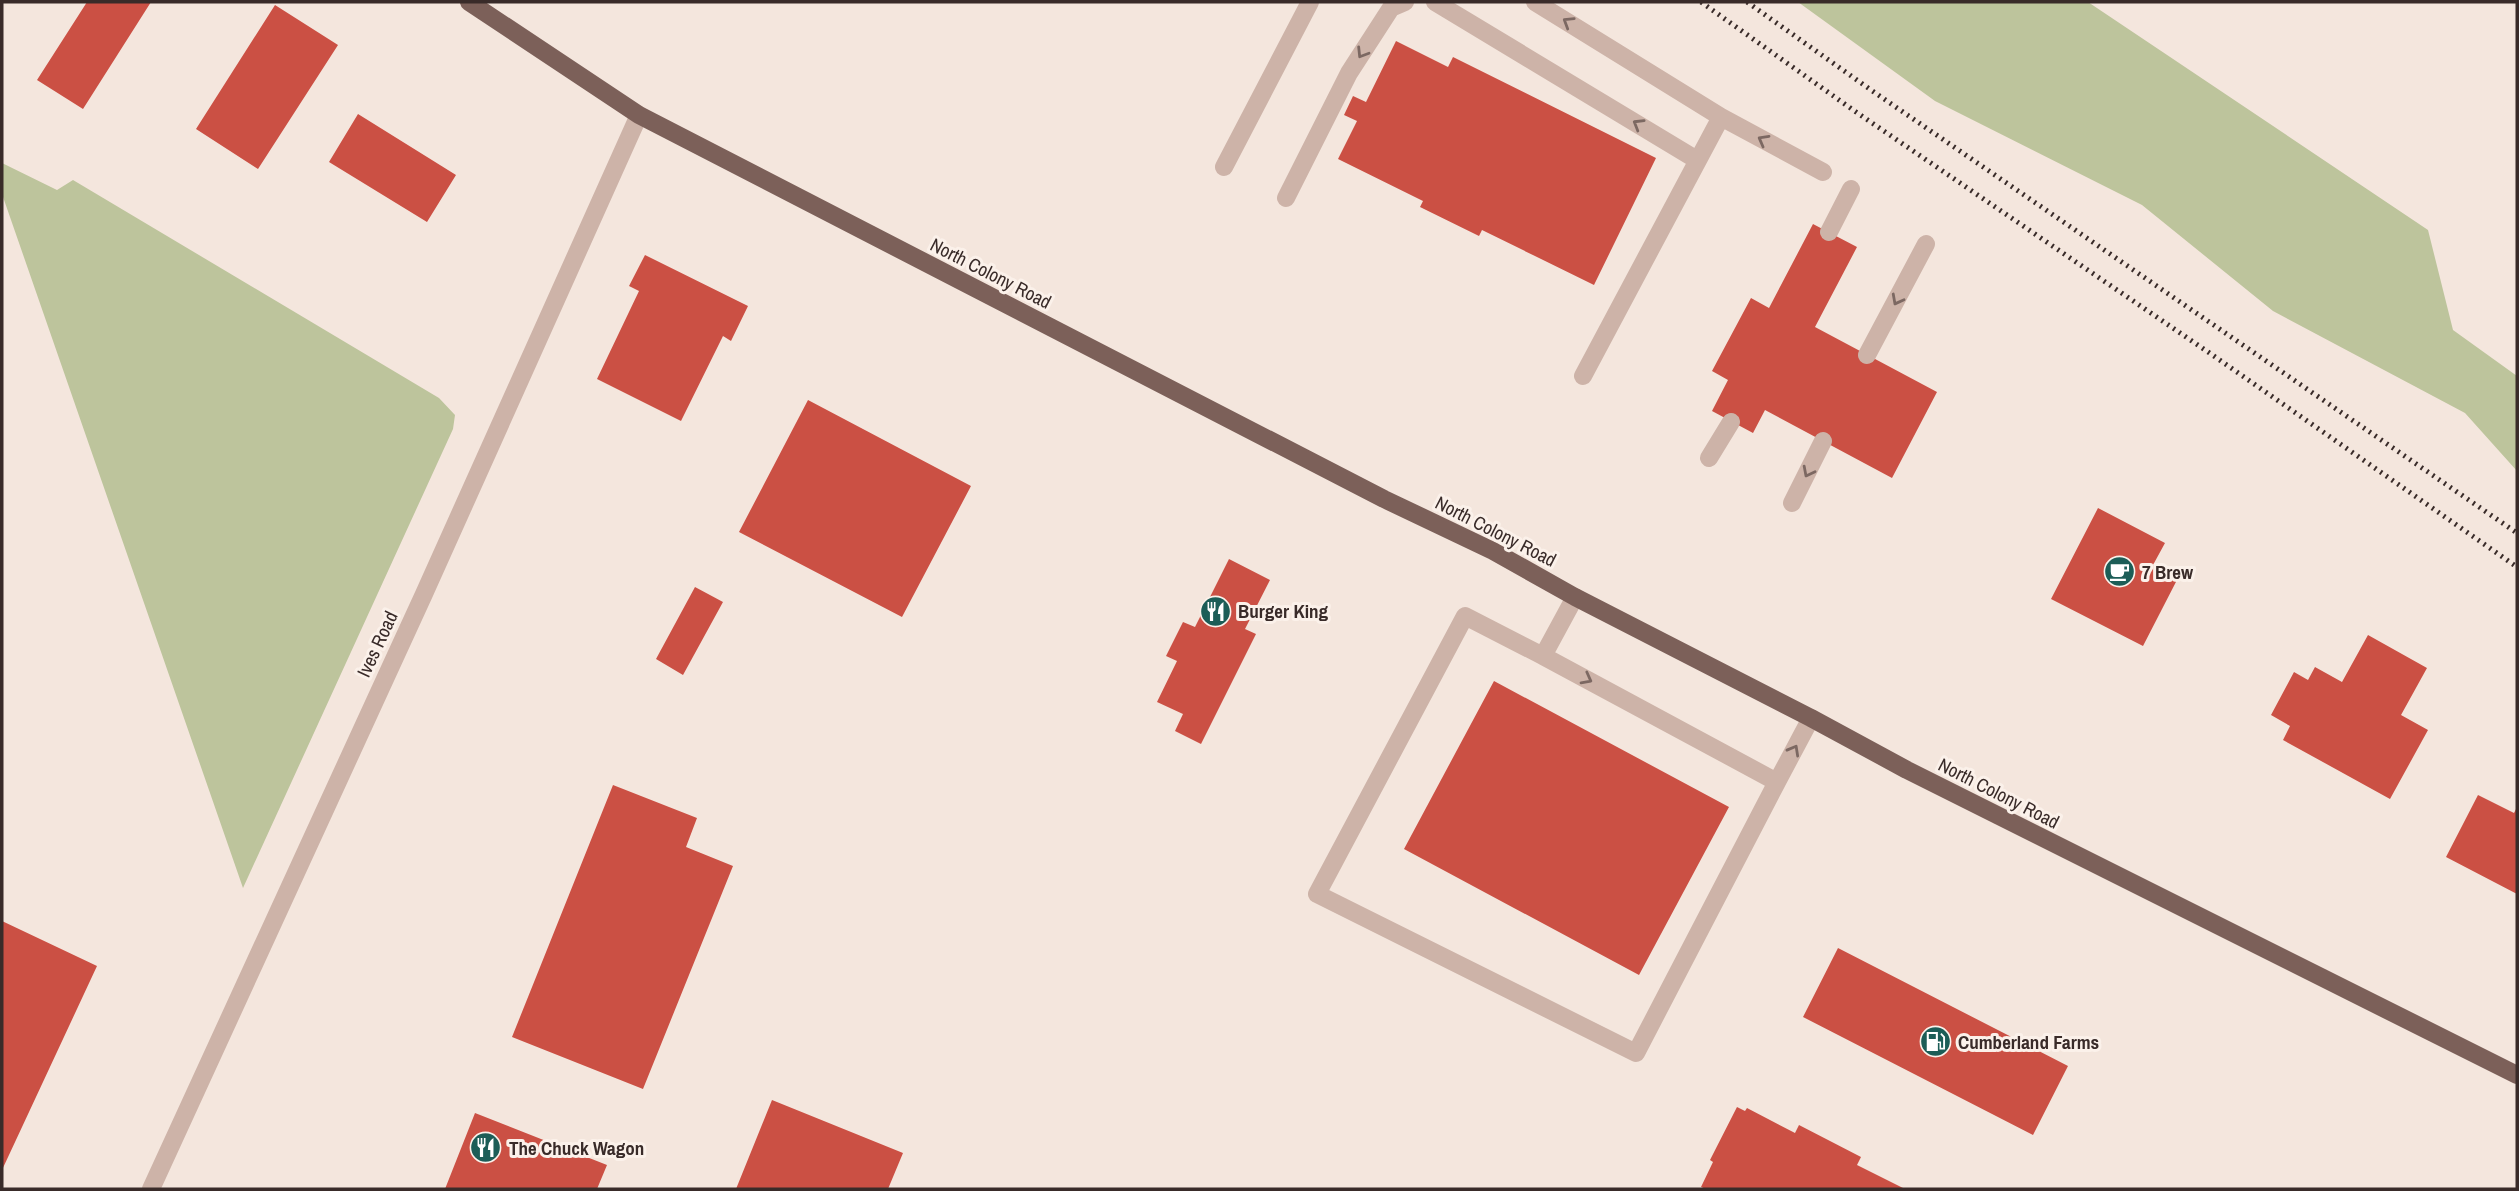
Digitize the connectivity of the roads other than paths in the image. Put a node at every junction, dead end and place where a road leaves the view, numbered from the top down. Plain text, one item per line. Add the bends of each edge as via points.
1 (469, 2) edge
2 (1310, 2) edge
3 (1405, 2) edge
4 (1435, 2) edge
5 (1535, 2) edge
6 (1458, 8) edge
7 (639, 115) junction
8 (1721, 117) junction
9 (1696, 160) junction
10 (1224, 167) dead end
11 (1823, 172) dead end
12 (1851, 189) dead end
13 (1286, 198) dead end
14 (1829, 232) dead end
15 (1926, 244) dead end
16 (1867, 355) dead end
17 (1583, 376) dead end
18 (1731, 422) dead end
19 (1823, 441) dead end
20 (1709, 458) dead end
21 (1792, 503) dead end
22 (1576, 597) junction
23 (1543, 656) junction
24 (1811, 718) junction
25 (1777, 782) junction
26 (2517, 1075) edge
27 (151, 1189) edge

1 - 7 main road, North Colony Road
2 - 10 street
3 -> 13 street via 1391,8 1349,73
4 - 6 street
8 -> 5 street
9 -> 6 street
7 - 22 main road, North Colony Road
7 - 27 street, Ives Road
8 - 9 street
11 -> 8 street
9 - 17 street
12 - 14 street
15 -> 16 street
18 - 20 street
19 -> 21 street
22 - 23 street
22 - 24 main road, North Colony Road
23 -> 25 street
23 - 25 street via 1465,617 1317,894 1636,1053
25 -> 24 street
24 - 26 main road, North Colony Road via 1917,776

